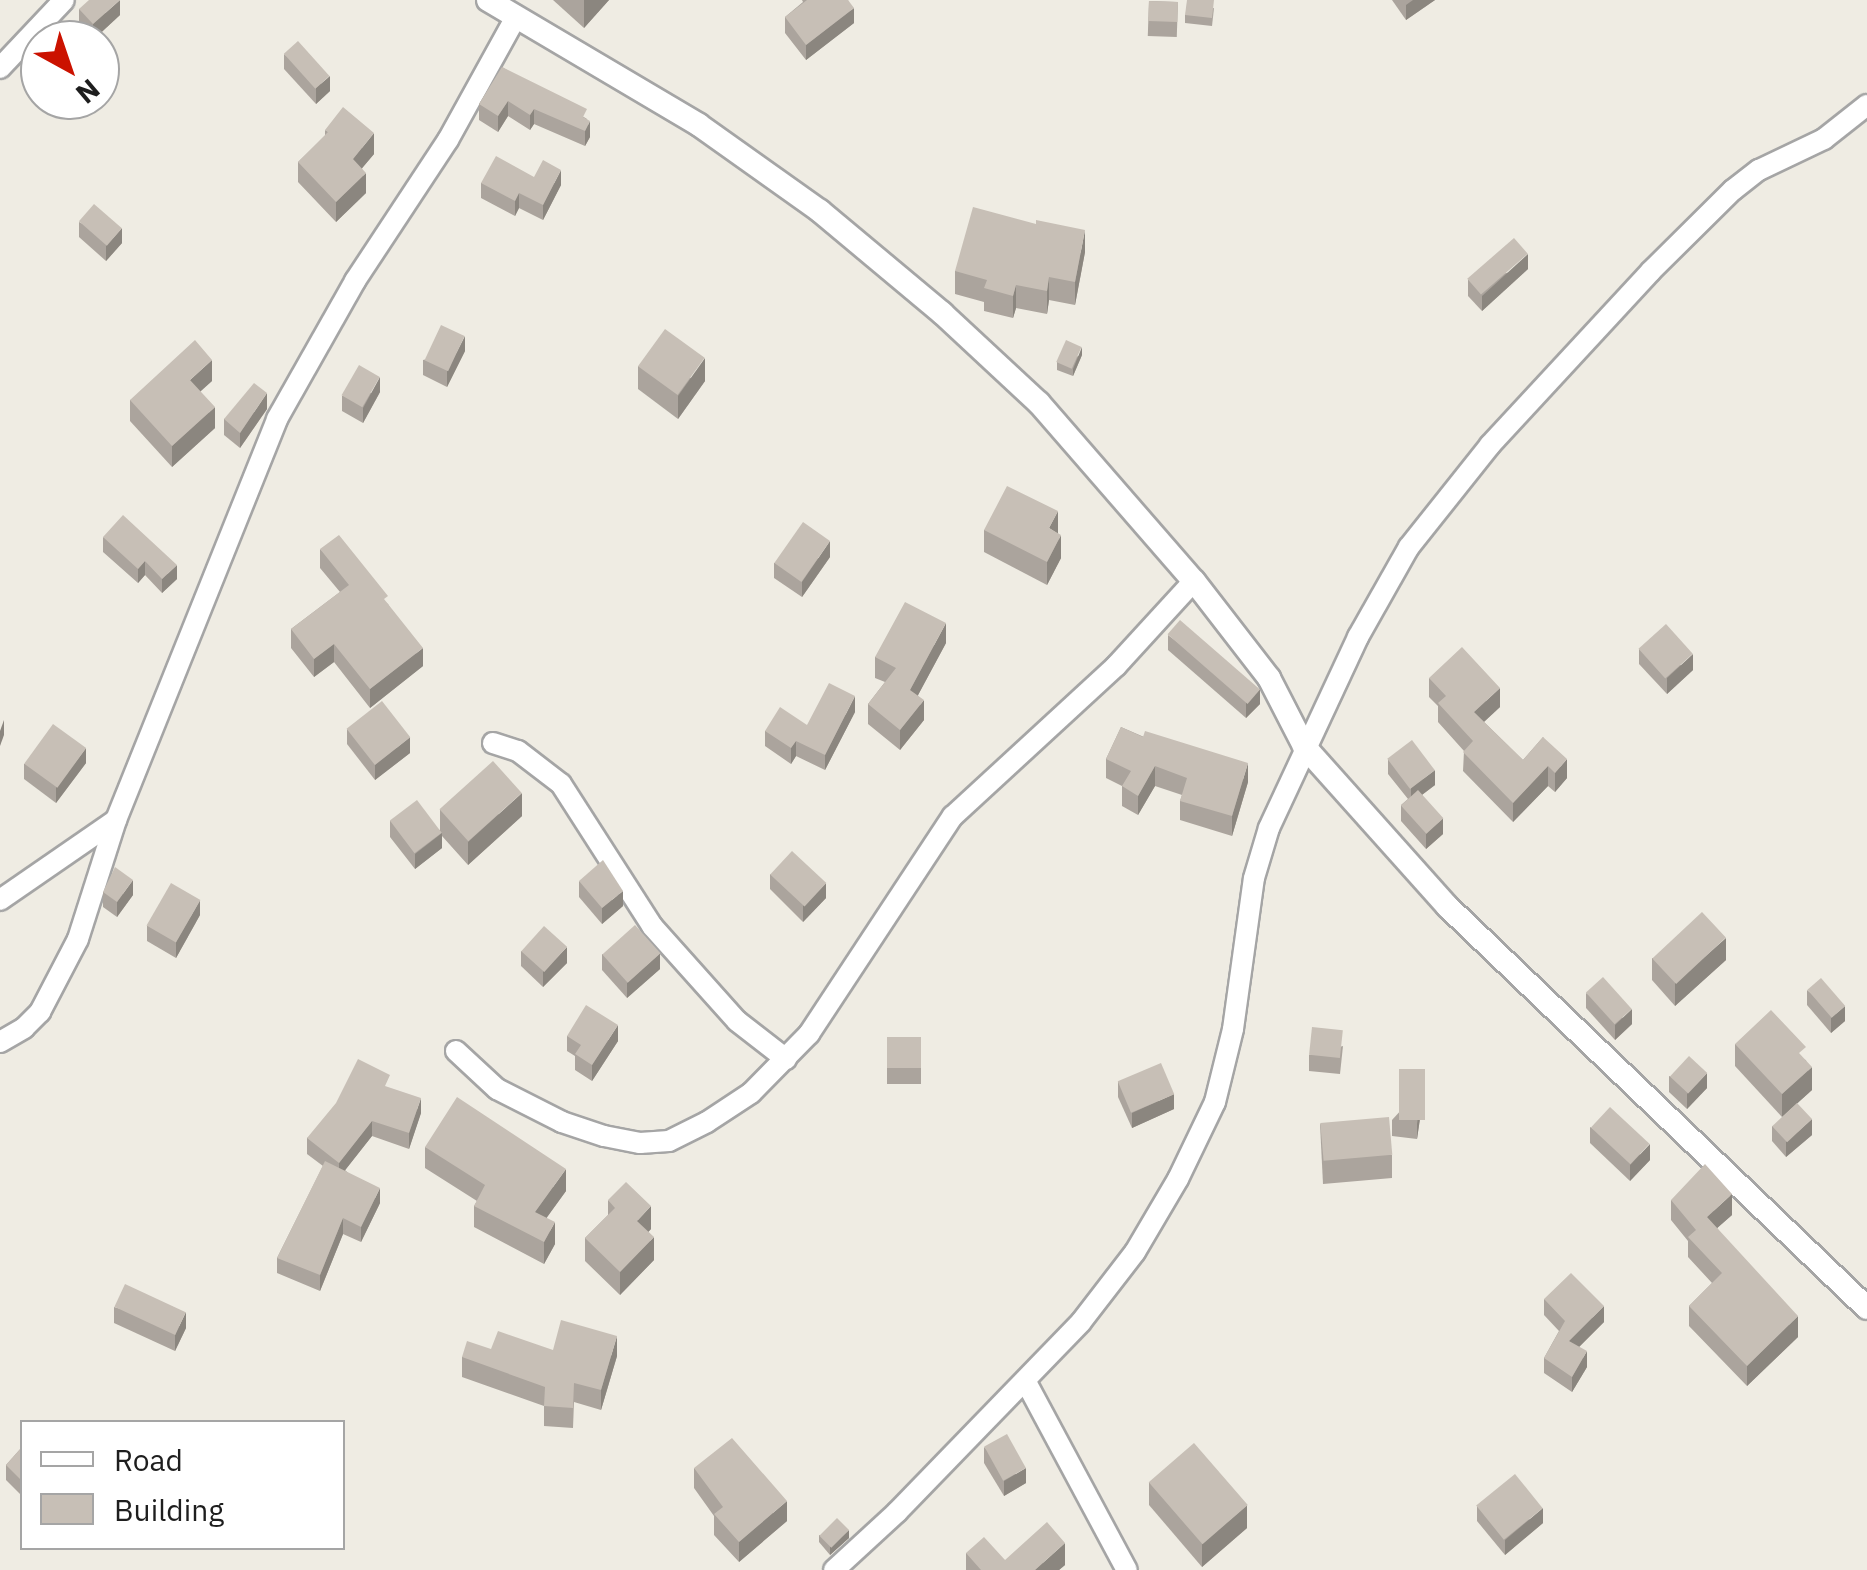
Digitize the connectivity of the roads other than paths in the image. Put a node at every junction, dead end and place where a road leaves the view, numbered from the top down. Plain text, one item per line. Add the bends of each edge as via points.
1 (64, 0) edge
2 (488, 0) edge
3 (516, 17) junction
4 (0, 68) edge
5 (1867, 105) edge
6 (1194, 581) junction
7 (493, 743) dead end
8 (1304, 746) junction
9 (116, 820) junction
10 (0, 900) edge
11 (0, 1042) edge
12 (456, 1051) dead end
13 (786, 1059) junction
14 (1867, 1308) edge
15 (1026, 1382) junction
16 (834, 1570) edge
17 (1127, 1570) edge

1 - 4 street
2 - 3 street
3 - 6 street via 700,125 820,211 1039,403
3 - 9 street via 278,419
5 - 8 street via 1824,140 1733,190 1449,491 1409,547
6 - 8 street via 1269,678
6 - 13 street via 1116,666 954,816
7 - 13 street via 518,751 561,784 652,926 737,1021
8 - 14 street via 1447,906
8 - 15 street via 1254,878 1233,1029 1215,1102 1135,1252
9 - 10 street
9 - 11 street via 57,984 24,1028
12 - 13 street via 519,1101 562,1122 640,1143 669,1141 707,1122
15 - 16 street
15 - 17 street

